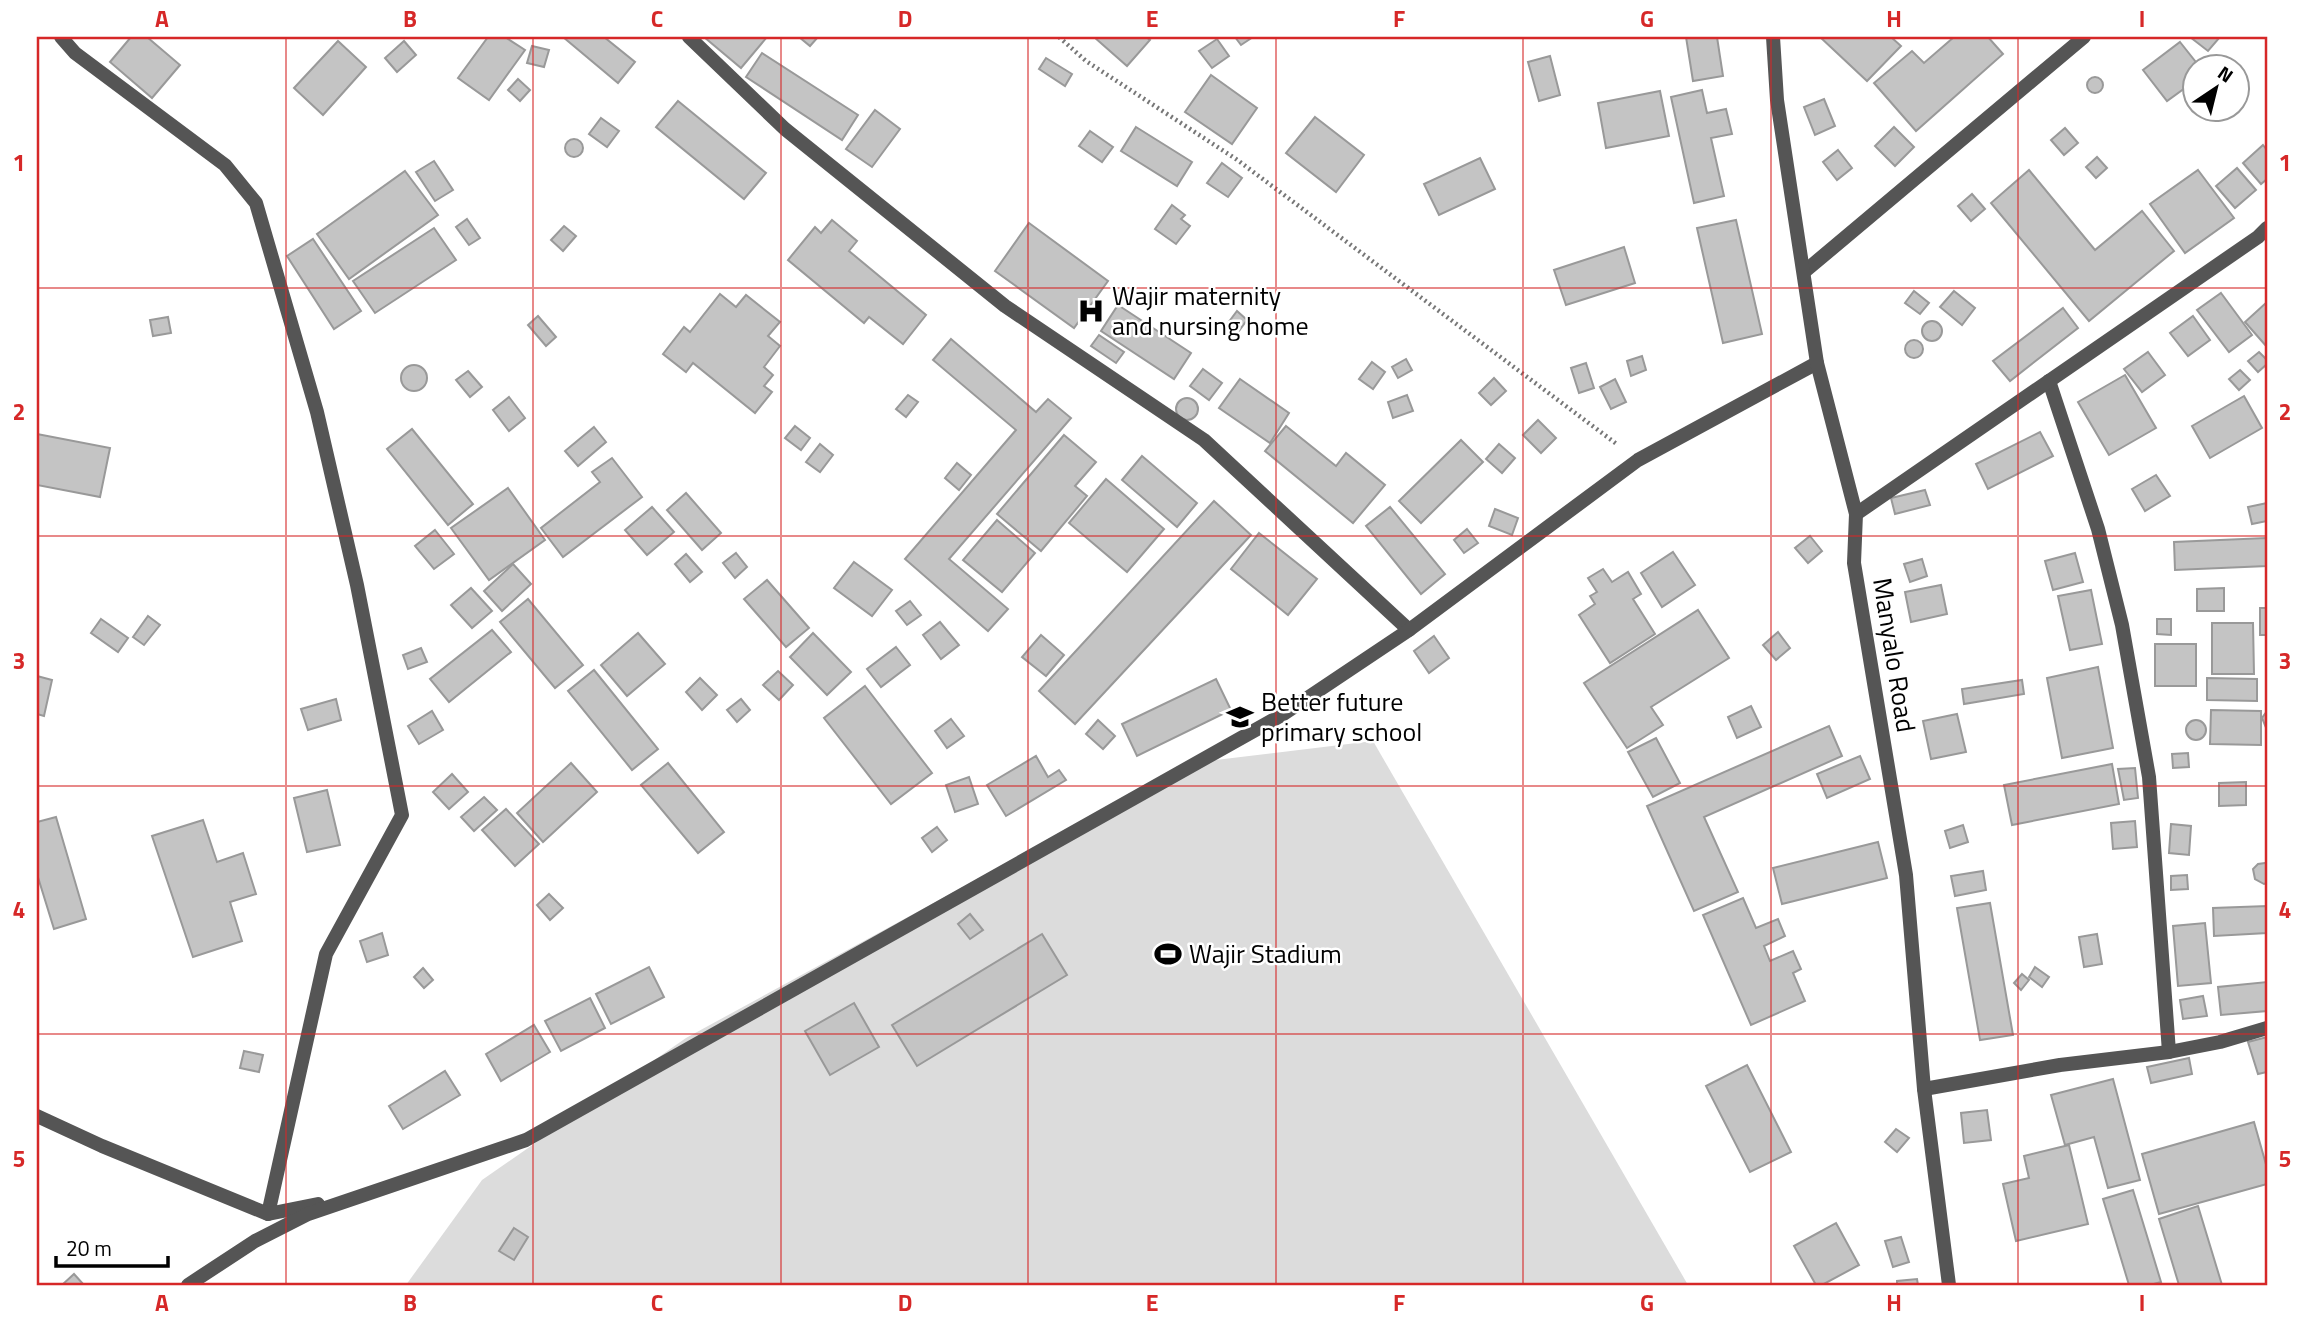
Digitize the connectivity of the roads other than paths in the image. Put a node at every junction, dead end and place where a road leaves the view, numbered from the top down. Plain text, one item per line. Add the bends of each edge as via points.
1 (61, 37) edge
2 (689, 37) edge
3 (1773, 37) edge
4 (2084, 37) edge
5 (2267, 228) edge
6 (1804, 272) junction
7 (1817, 363) junction
8 (2049, 381) junction
9 (1856, 514) junction
10 (1409, 630) junction
11 (2267, 1028) edge
12 (2169, 1052) junction
13 (1924, 1089) junction
14 (37, 1116) edge
15 (364, 1195) junction
16 (268, 1214) junction
17 (188, 1285) edge
18 (1949, 1285) edge

1 - 16 street via 75,53 225,165 256,203 317,412 402,815 326,954
2 - 10 street via 785,130 1005,306 1204,440
3 - 6 street, Manyalo Road via 1777,100
4 - 6 street
5 - 8 street
6 - 7 street, Manyalo Road
7 - 9 street, Manyalo Road
7 - 10 street via 1638,460
8 - 9 street
8 - 12 street via 2098,529 2127,650 2150,777
9 - 13 street, Manyalo Road via 1854,563 1906,875
10 - 15 street via 1282,715 526,1140
11 - 12 street
12 - 13 street
13 - 18 street, Manyalo Road
14 - 16 street
15 - 16 street
15 - 17 street via 308,1214 255,1241

